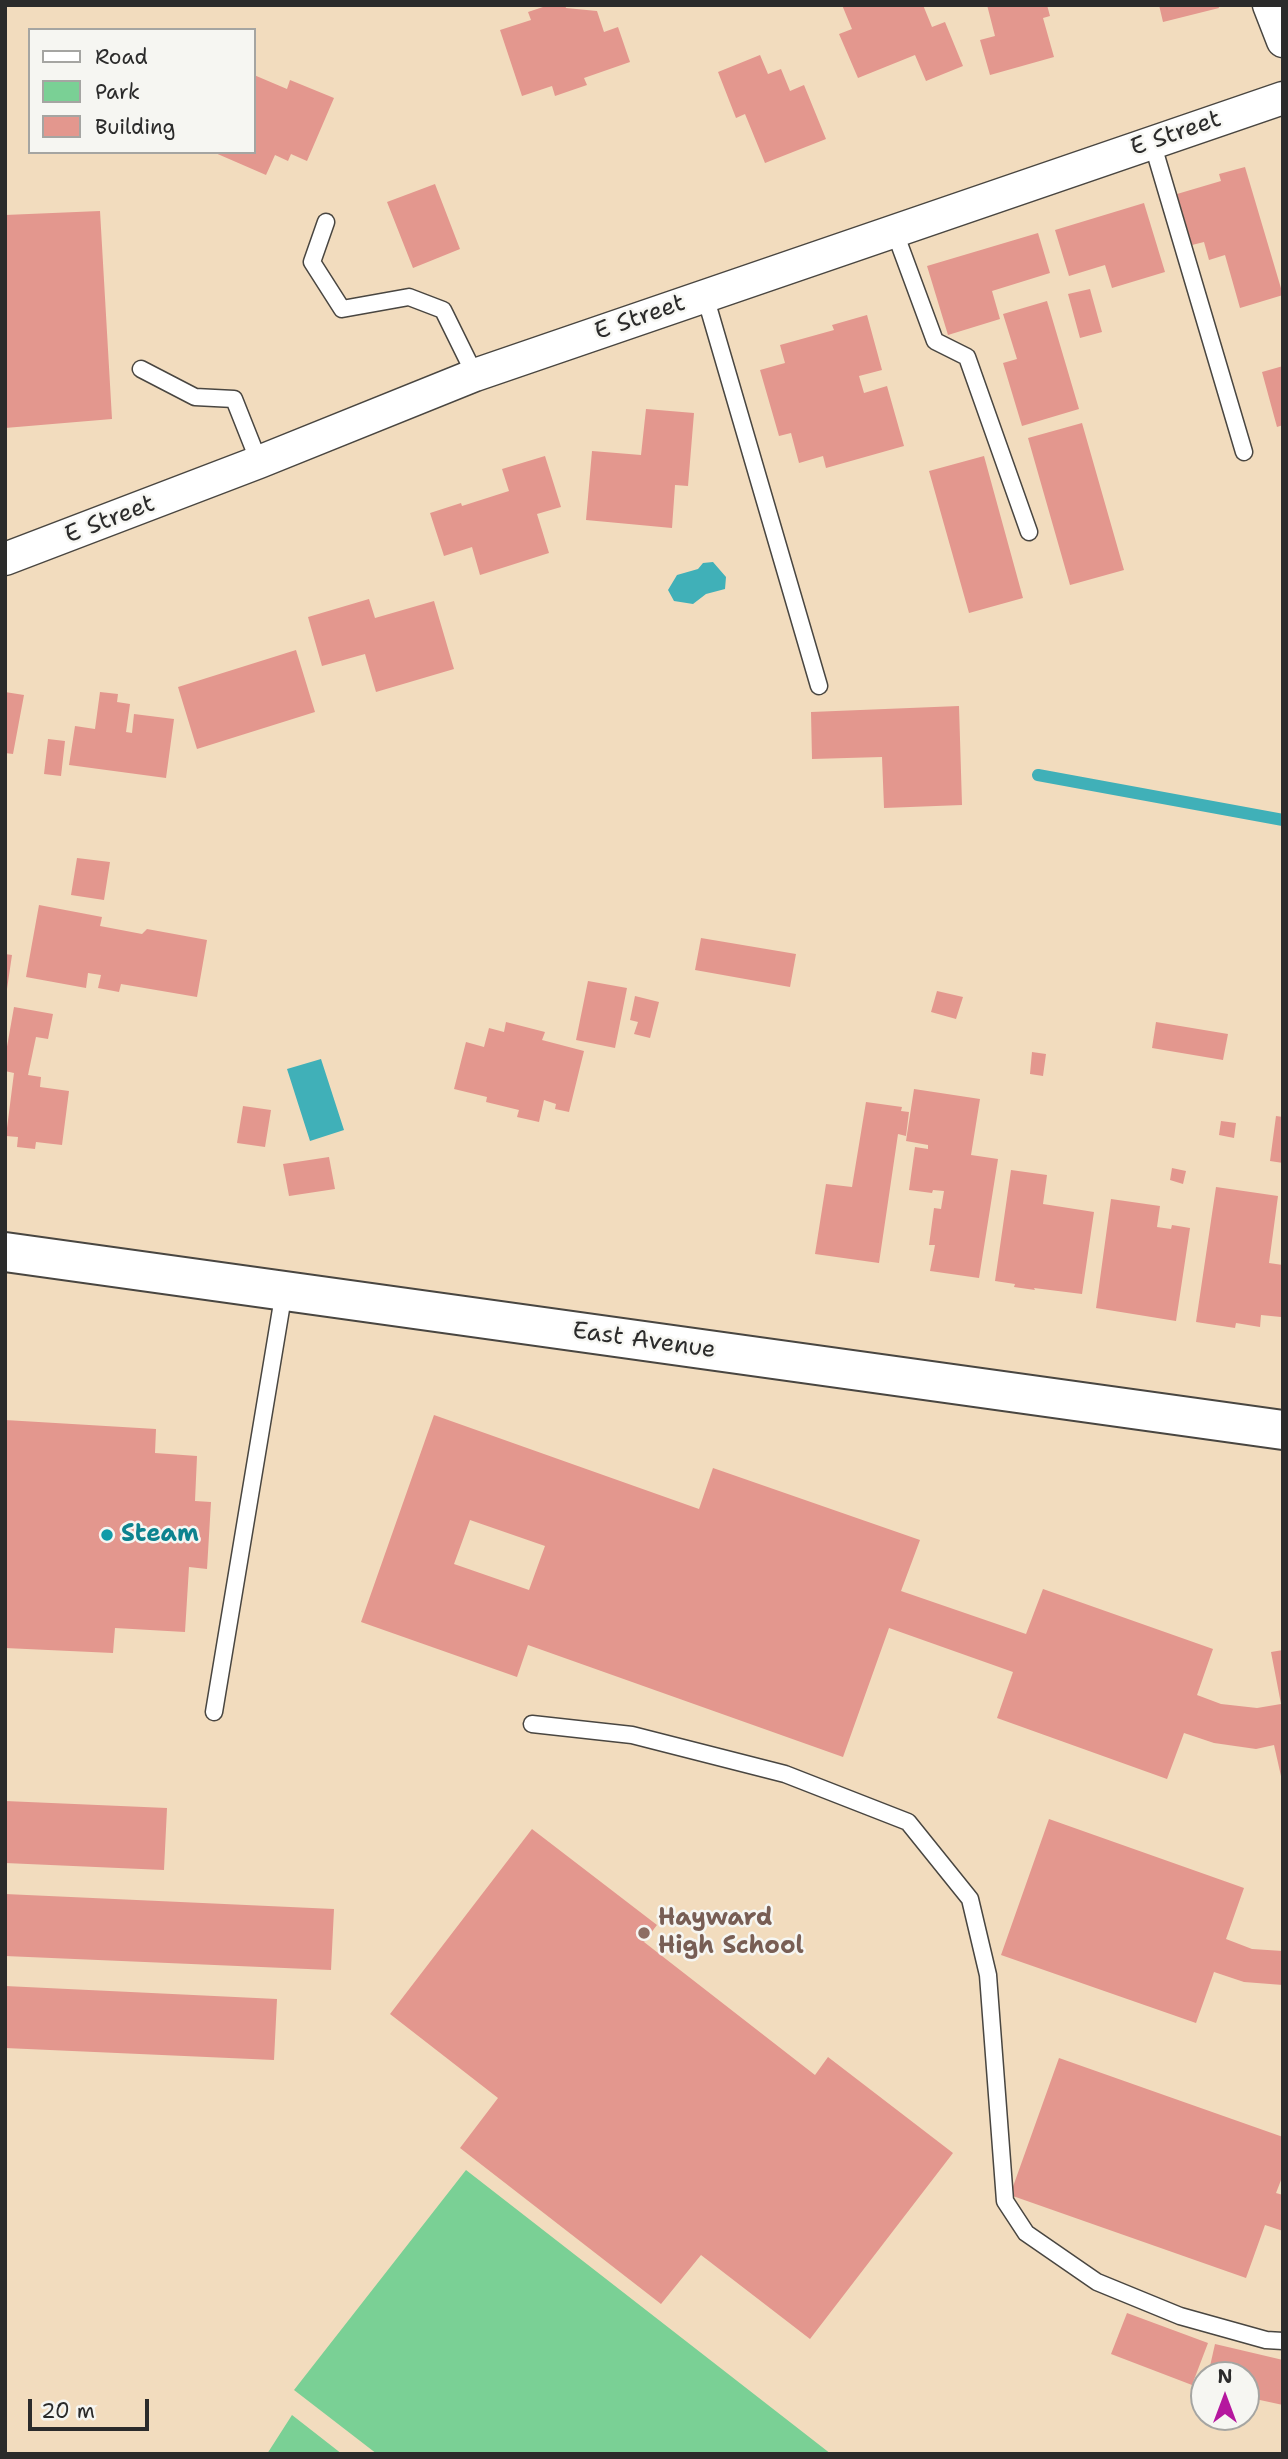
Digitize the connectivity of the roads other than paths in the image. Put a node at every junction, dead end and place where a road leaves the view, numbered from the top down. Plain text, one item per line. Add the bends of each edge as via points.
1 (1269, 5) edge
2 (1283, 41) edge
3 (1283, 98) edge
4 (1152, 142) junction
5 (326, 222) dead end
6 (894, 230) junction
7 (705, 296) junction
8 (141, 369) dead end
9 (475, 375) junction
10 (1244, 452) dead end
11 (259, 463) junction
12 (1028, 532) dead end
13 (5, 559) edge
14 (819, 686) dead end
15 (5, 1252) edge
16 (285, 1291) junction
17 (1283, 1430) edge
18 (215, 1712) dead end
19 (532, 1724) dead end
20 (1283, 2341) edge

1 - 2 street
3 - 4 street, E Street
4 - 6 street, E Street
4 - 10 lane
5 - 9 lane via 312,262 342,309 409,297 443,310
6 - 7 street, E Street
6 - 12 lane via 934,341 967,357
7 - 9 street, E Street
7 - 14 lane
8 - 11 lane via 195,397 234,399
9 - 11 street, E Street
11 - 13 street, E Street
15 - 16 street, East Avenue
16 - 17 street, East Avenue
16 - 18 lane
19 - 20 lane via 632,1735 785,1773 908,1822 970,1899 988,1975 1005,2201 1026,2233 1097,2281 1180,2316

